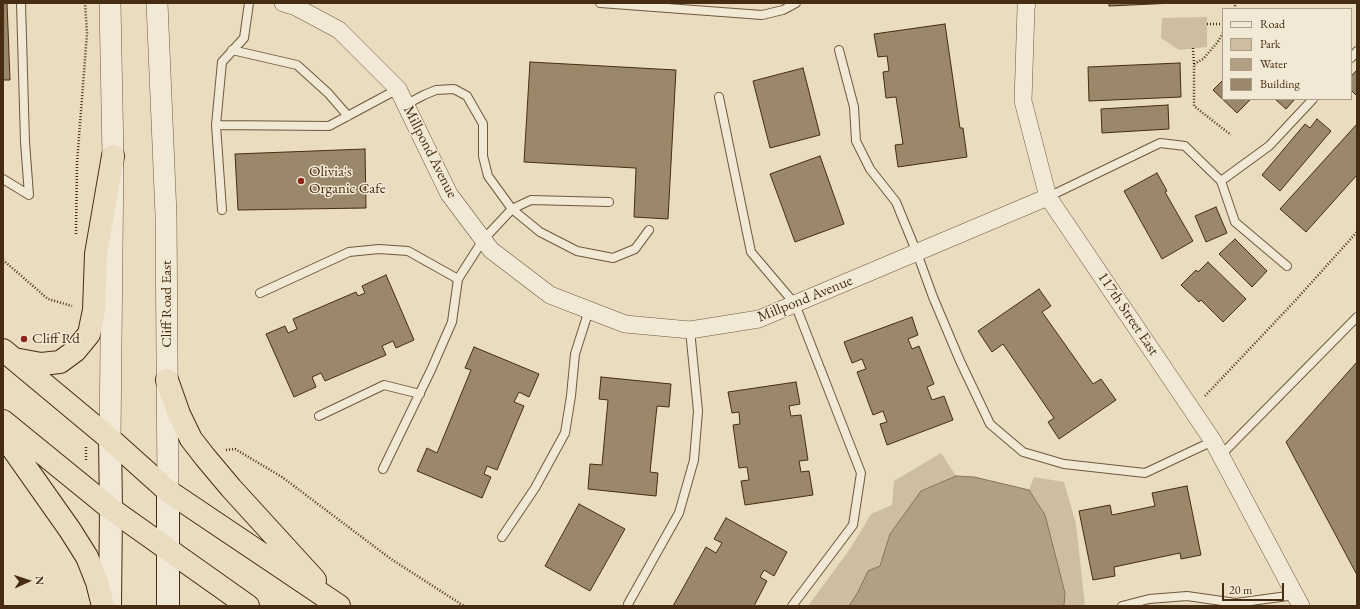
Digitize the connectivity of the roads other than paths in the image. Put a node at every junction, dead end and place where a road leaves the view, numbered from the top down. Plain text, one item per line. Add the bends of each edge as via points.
1 (21, 3) edge
2 (110, 3) edge
3 (157, 3) edge
4 (249, 3) edge
5 (283, 3) edge
6 (600, 3) edge
7 (796, 3) edge
8 (1027, 3) edge
9 (232, 50) junction
10 (839, 50) dead end
11 (398, 89) junction
12 (719, 96) dead end
13 (1312, 100) edge
14 (406, 105) junction
15 (348, 116) junction
16 (216, 125) junction
17 (113, 156) junction
18 (3, 179) edge
19 (1221, 181) junction
20 (1048, 197) junction
21 (609, 202) dead end
22 (512, 209) junction
23 (222, 210) dead end
24 (649, 230) dead end
25 (483, 240) junction
26 (916, 252) junction
27 (1287, 266) dead end
28 (458, 279) junction
29 (260, 293) dead end
30 (795, 304) junction
31 (589, 310) junction
32 (1357, 317) edge
33 (690, 330) junction
34 (8, 354) edge
35 (167, 380) junction
36 (420, 394) junction
37 (319, 416) dead end
38 (3, 421) edge
39 (3, 436) edge
40 (110, 439) junction
41 (1217, 448) junction
42 (383, 469) dead end
43 (168, 491) junction
44 (111, 509) junction
45 (502, 537) dead end
46 (168, 549) junction
47 (1298, 600) edge
48 (628, 604) dead end
49 (1236, 605) edge
50 (103, 606) edge
51 (110, 606) edge
52 (168, 606) edge
53 (248, 606) edge
54 (339, 606) edge
55 (792, 606) edge
56 (1122, 606) edge

1 - 18 lane via 29,195
2 - 17 street
3 - 35 street, Cliff Road East via 166,215
4 - 9 lane via 244,38
5 - 11 street, Millpond Avenue via 296,7 339,30
6 - 7 lane via 762,15 783,10
8 - 20 street, 117th Street East via 1023,101
9 - 15 lane via 297,66 328,92
9 - 16 lane via 222,62
10 - 26 lane via 854,107 856,141 870,169 896,202
11 - 14 street, Millpond Avenue
11 - 15 lane
12 - 30 lane via 751,252
13 - 19 lane via 1269,146
14 - 22 lane via 436,90 454,89 467,96 482,124 483,156 488,176
14 - 25 street, Millpond Avenue via 449,194
15 - 16 lane via 328,126
16 - 23 lane
17 - 34 highway via 96,254 94,310 89,334 75,351 60,362 41,364
17 - 40 street
19 - 20 lane via 1185,146 1160,142
19 - 27 lane via 1235,222
20 - 26 street, Millpond Avenue
20 - 41 street, 117th Street East
21 - 22 lane via 530,200
22 - 24 lane via 540,232 577,251 613,258 635,249
22 - 25 lane
25 - 28 lane
25 - 31 street, Millpond Avenue via 490,250 550,296
26 - 30 street, Millpond Avenue
26 - 41 lane via 957,354 990,424 1023,452 1064,464 1145,473
28 - 29 lane via 408,250 379,249 348,252
28 - 36 lane via 452,322
30 - 33 street, Millpond Avenue via 759,319
30 - 55 lane via 861,473 853,525
31 - 33 street, Millpond Avenue via 625,324
31 - 45 lane via 575,354 565,433 535,488
32 - 41 lane
33 - 48 lane via 698,411 694,460 679,513
34 - 40 highway
35 - 43 street, Cliff Road East
35 - 54 highway via 191,439 230,488
36 - 37 lane via 384,385
36 - 42 lane
38 - 44 highway
39 - 50 highway via 70,530 86,557 97,582
40 - 43 highway
40 - 44 main road
41 - 47 street, 117th Street East
43 - 46 main road, Cliff Road East
43 - 54 highway
44 - 46 highway
44 - 51 main road
46 - 52 main road, Cliff Road East
46 - 53 highway
47 - 49 lane
49 - 56 lane via 1187,596 1149,599

